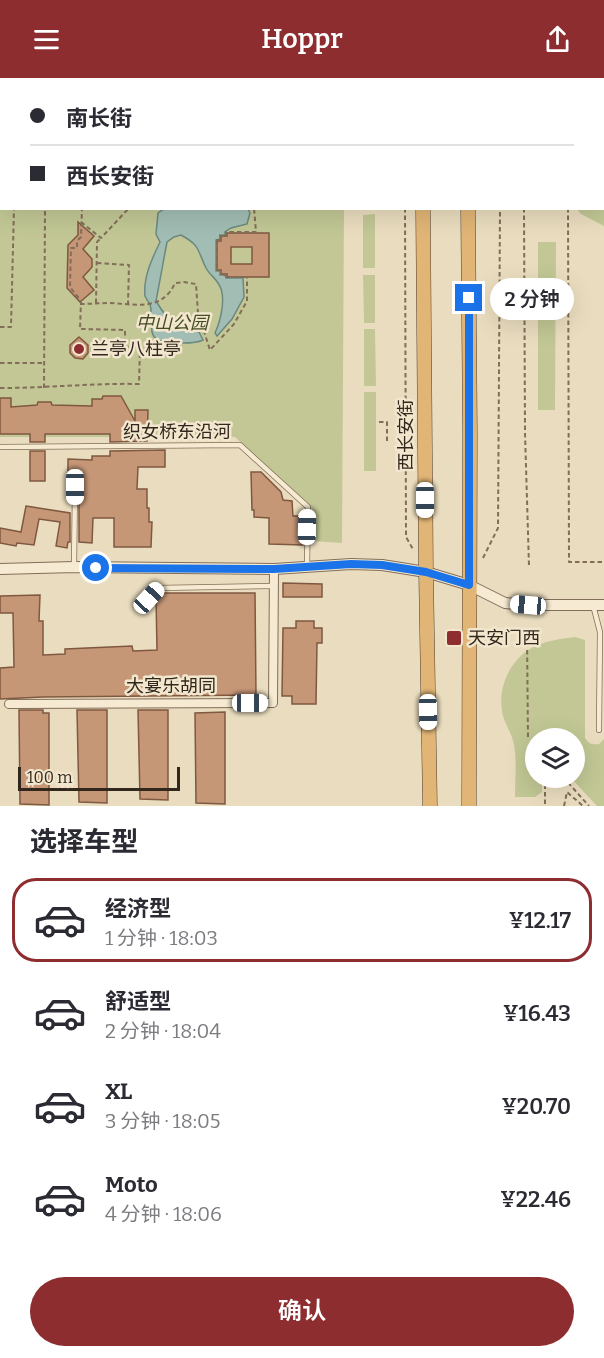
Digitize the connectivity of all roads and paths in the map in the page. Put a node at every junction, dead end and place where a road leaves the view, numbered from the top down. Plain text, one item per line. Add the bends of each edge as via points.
1 (14, 210) edge
2 (45, 210) edge
3 (82, 210) edge
4 (127, 210) edge
5 (254, 210) edge
6 (405, 210) edge
7 (423, 210) edge
8 (468, 210) edge
9 (500, 210) edge
10 (524, 210) edge
11 (568, 210) edge
12 (81, 222) junction
13 (101, 238) junction
14 (97, 263) junction
15 (80, 303) junction
16 (96, 303) junction
17 (128, 304) junction
18 (0, 327) edge
19 (0, 363) edge
20 (44, 363) junction
21 (0, 388) edge
22 (44, 388) junction
23 (379, 422) dead end
24 (387, 443) dead end
25 (0, 447) edge
26 (75, 487) dead end
27 (416, 555) dead end
28 (604, 562) edge
29 (306, 566) junction
30 (479, 566) dead end
31 (529, 566) dead end
32 (74, 567) junction
33 (0, 569) edge
34 (274, 569) junction
35 (426, 572) junction
36 (469, 585) junction
37 (274, 586) junction
38 (149, 598) dead end
39 (598, 605) edge
40 (527, 635) dead end
41 (9, 704) dead end
42 (528, 728) edge
43 (599, 730) dead end
44 (545, 788) edge
45 (573, 788) edge
46 (430, 806) edge
47 (469, 806) edge
48 (545, 806) edge
49 (564, 806) edge
50 (583, 806) edge
51 (589, 806) edge

1 - 18 path via 11,327
2 - 20 path
3 - 12 path
4 - 13 path
5 - 17 path via 256,232 226,232 217,240 217,270 226,277 247,278 247,301 234,324 210,350 198,313 196,284 175,283 170,293 146,306
6 - 27 path via 406,537
7 - 35 highway, 西长安街
8 - 36 highway
9 - 30 path via 498,528
10 - 31 path
11 - 28 path via 568,562
12 - 13 path
12 - 15 path via 77,248 71,248 70,287
13 - 14 path via 97,242
14 - 16 path
14 - 17 path via 129,265
15 - 16 path
15 - 22 path via 80,329 125,330 125,346 140,347 139,384
16 - 17 path
19 - 20 path
20 - 22 path
21 - 22 path
23 - 24 path via 387,422
25 - 29 lane, 织女桥东沿河 via 240,445 308,507
26 - 32 lane
29 - 34 street
29 - 35 street via 382,565
32 - 33 street
32 - 34 street
34 - 37 street, 大宴乐胡同
35 - 36 street
35 - 46 highway, 西长安街
36 - 39 street via 505,603
36 - 47 highway
37 - 38 lane via 158,588
37 - 41 street, 大宴乐胡同 via 273,703
39 - 43 lane
40 - 42 path
44 - 48 path
45 - 51 path
49 - 50 path via 567,792

